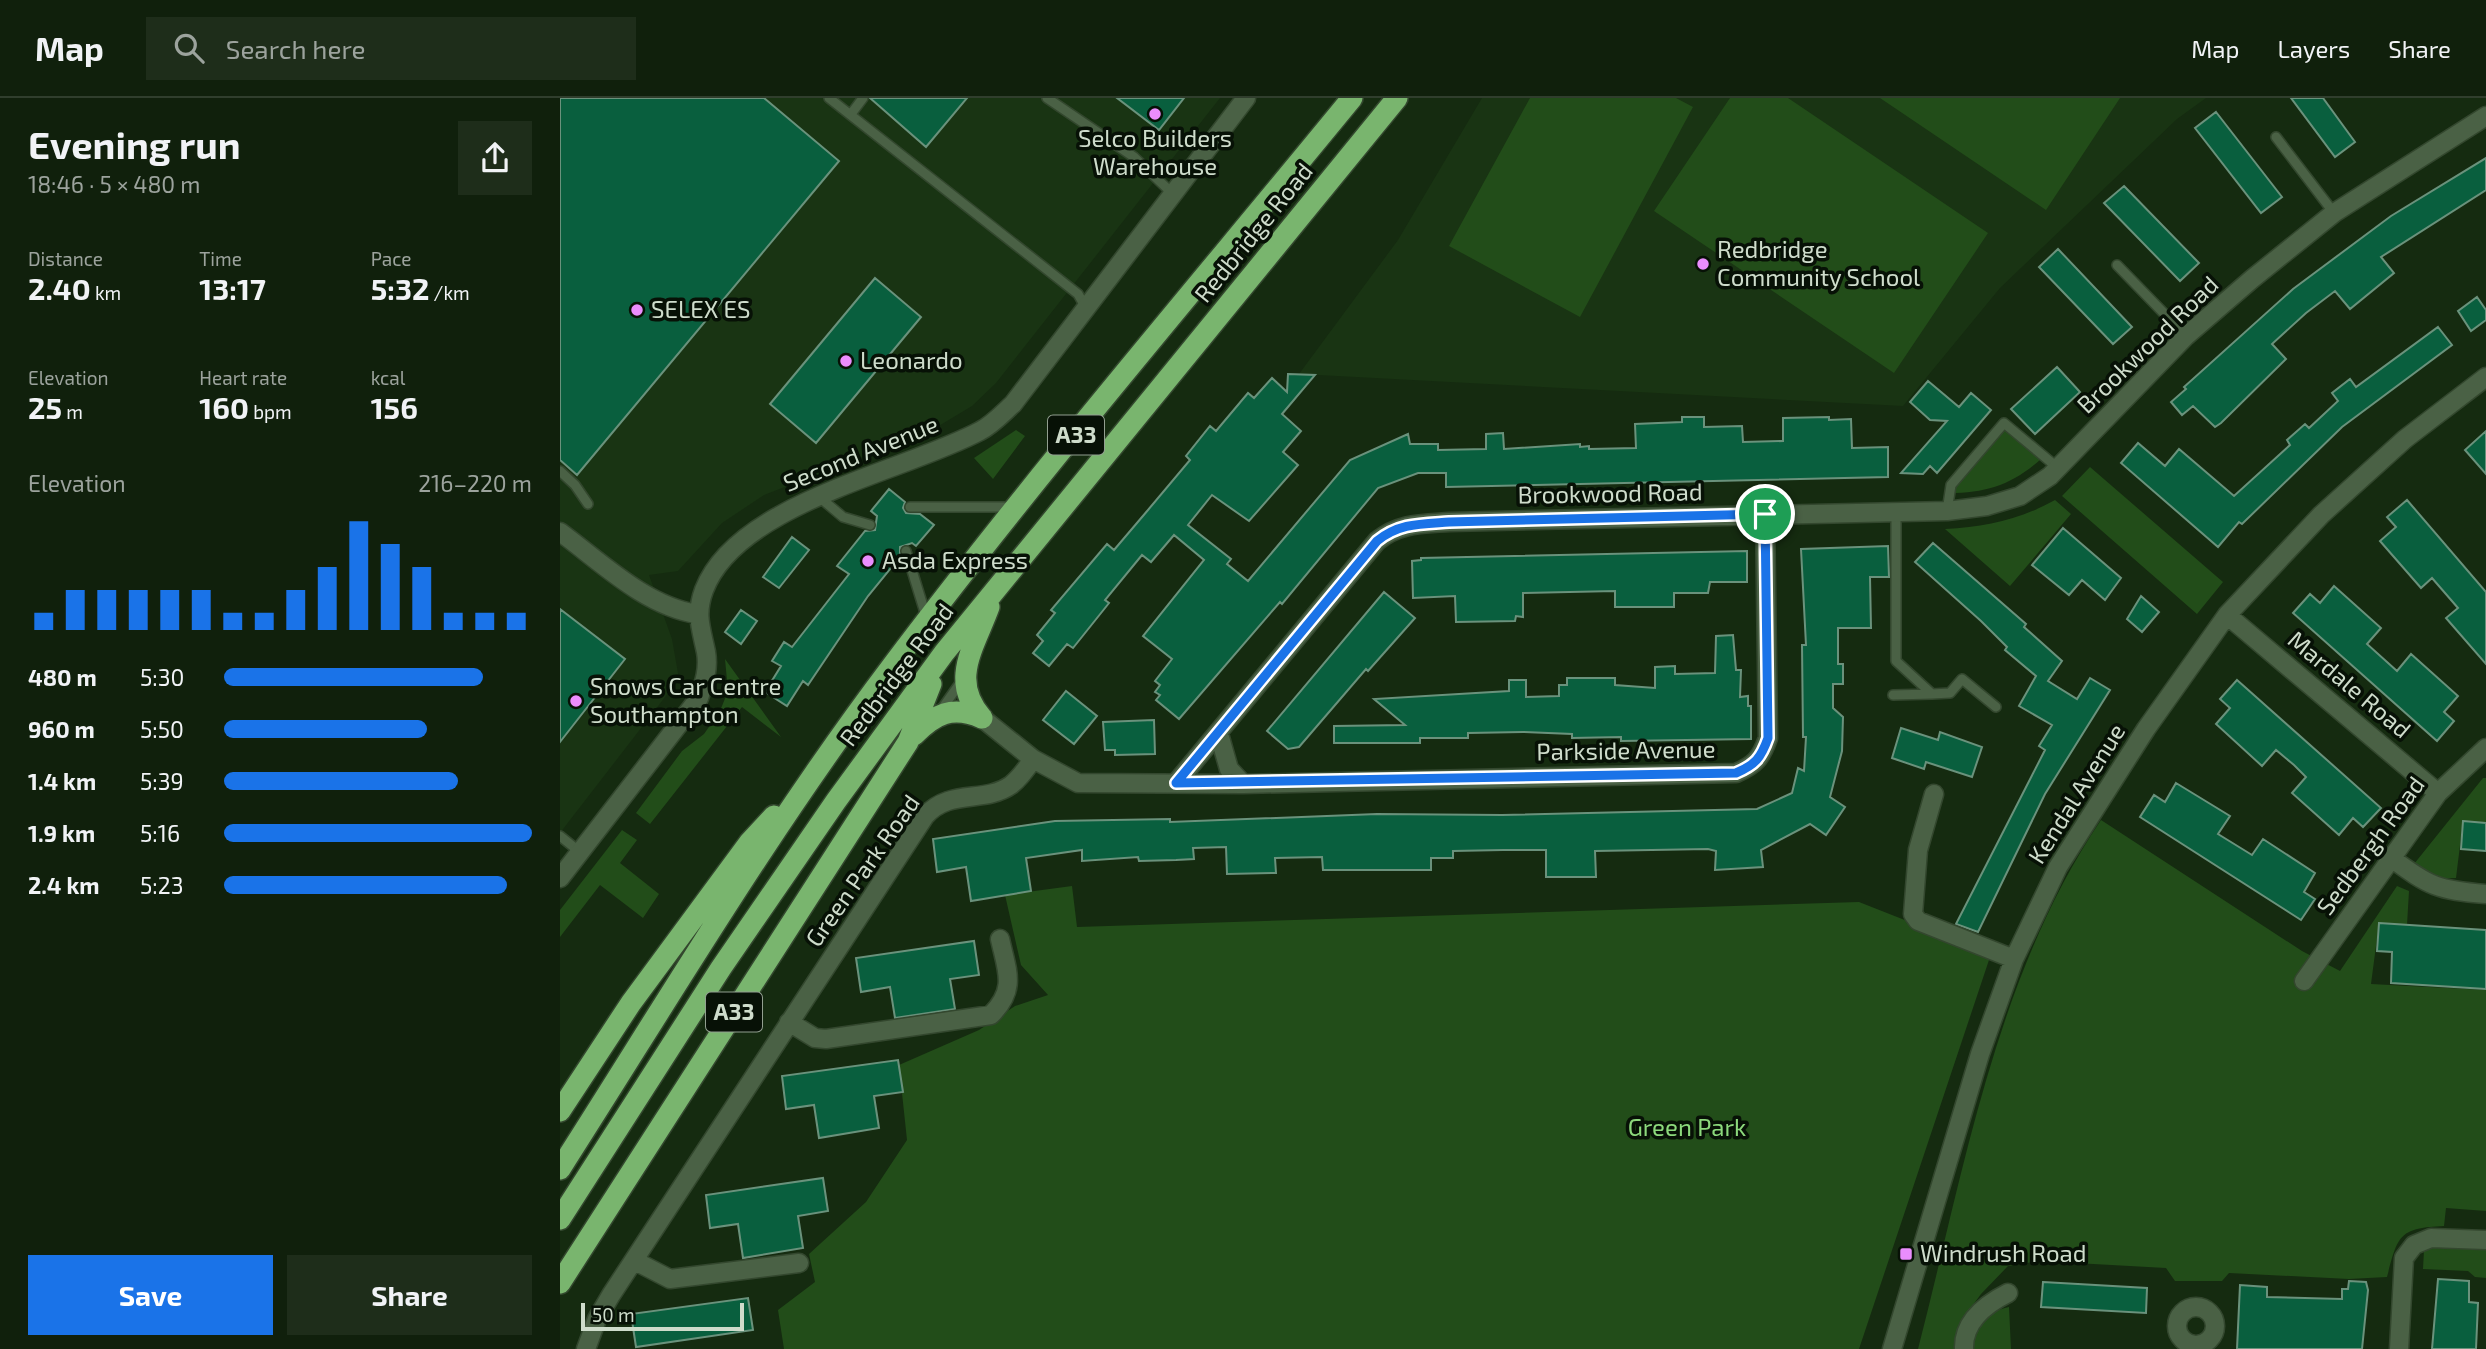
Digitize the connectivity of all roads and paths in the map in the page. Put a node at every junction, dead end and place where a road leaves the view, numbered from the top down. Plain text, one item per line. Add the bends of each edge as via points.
1 (830, 98) edge
2 (863, 98) edge
3 (1047, 98) edge
4 (1246, 98) edge
5 (1352, 98) edge
6 (1397, 98) edge
7 (851, 114) junction
8 (2486, 116) edge
9 (2276, 137) dead end
10 (1172, 193) junction
11 (2334, 213) junction
12 (2117, 265) dead end
13 (1087, 309) junction
14 (2186, 336) junction
15 (2486, 377) edge
16 (2058, 468) junction
17 (560, 471) edge
18 (818, 496) junction
19 (588, 504) dead end
20 (910, 506) dead end
21 (1017, 507) junction
22 (1947, 511) junction
23 (1896, 512) junction
24 (1765, 514) junction
25 (870, 525) dead end
26 (560, 532) edge
27 (905, 551) dead end
28 (996, 589) junction
29 (697, 614) junction
30 (2227, 615) junction
31 (927, 621) junction
32 (944, 653) junction
33 (964, 677) junction
34 (1932, 694) junction
35 (1893, 695) dead end
36 (1996, 707) dead end
37 (939, 713) junction
38 (982, 718) junction
39 (1219, 734) junction
40 (908, 742) junction
41 (2485, 752) edge
42 (1033, 759) junction
43 (811, 780) junction
44 (1176, 783) junction
45 (1243, 784) junction
46 (2438, 793) junction
47 (1934, 794) dead end
48 (560, 836) edge
49 (580, 852) junction
50 (2391, 858) junction
51 (560, 878) edge
52 (2486, 894) edge
53 (1000, 939) dead end
54 (2014, 959) junction
55 (2304, 981) dead end
56 (789, 1022) junction
57 (560, 1111) edge
58 (560, 1169) edge
59 (560, 1219) edge
60 (2486, 1240) edge
61 (635, 1261) junction
62 (799, 1264) dead end
63 (560, 1283) edge
64 (2008, 1293) dead end
65 (586, 1349) edge
66 (1892, 1349) edge
67 (1964, 1349) edge
68 (2399, 1349) edge

1 - 7 lane
2 - 7 lane
3 - 10 lane via 1133,157
4 - 10 street, Second Avenue
5 - 21 highway, Redbridge Road / A33
6 - 28 highway, Redbridge Road / A33
7 - 13 lane via 1078,294
8 - 11 street, Brookwood Road
9 - 11 lane
10 - 13 street, Second Avenue
11 - 14 street, Brookwood Road
12 - 14 lane
13 - 18 street, Second Avenue via 1013,404 983,430 925,457
14 - 16 street, Brookwood Road
15 - 30 street, Kendal Avenue via 2404,440 2321,515
16 - 22 street, Brookwood Road via 2021,496
16 - 22 lane via 2004,423 1951,485
17 - 19 lane
18 - 25 lane via 843,517
18 - 29 street, Second Avenue via 758,528 728,554 705,587
20 - 21 lane
21 - 31 highway, Redbridge Road / A33
22 - 23 street, Brookwood Road
23 - 24 street, Brookwood Road
23 - 34 lane via 1896,660
24 - 39 street, Brookwood Road via 1449,522 1391,530 1377,541
24 - 45 street, Parkside Avenue via 1768,738 1753,766 1736,773
26 - 29 street via 654,600 679,612
27 - 31 lane
28 - 32 highway, Redbridge Road / A33
28 - 33 highway
29 - 49 street via 707,675 699,698
30 - 46 street, Mardale Road
30 - 54 street, Kendal Avenue via 2146,729 2059,867
31 - 43 highway, Redbridge Road / A33
32 - 40 highway, A33
32 - 59 highway, Redbridge Road / A33 via 729,957
33 - 37 lane
33 - 38 highway via 968,703
34 - 35 lane
34 - 36 lane via 1950,693 1962,679
37 - 38 highway via 963,712
37 - 40 highway
38 - 42 street, Parkside Avenue
39 - 44 street, Brookwood Road
39 - 45 street via 1229,769
40 - 63 highway, A33
41 - 46 street, Sedbergh Road
42 - 44 street, Parkside Avenue via 1078,783
42 - 56 street, Green Park Road via 1001,790 944,800 930,810
43 - 57 highway, A33 via 749,843 631,1003
43 - 58 highway, Redbridge Road / A33
44 - 45 street, Parkside Avenue
46 - 50 street, Sedbergh Road
47 - 54 street via 1919,850 1913,914 1918,921
48 - 49 lane
49 - 51 street
50 - 52 street via 2444,890
50 - 55 street, Sedbergh Road
53 - 56 street via 1010,985 1004,1002 991,1014 826,1040
54 - 66 street, Kendal Avenue via 1980,1054
56 - 61 street, Green Park Road
60 - 68 street via 2431,1238 2414,1245 2404,1258
61 - 62 street via 670,1279
61 - 65 street, Green Park Road via 597,1319
64 - 67 street via 1989,1303 1971,1322

